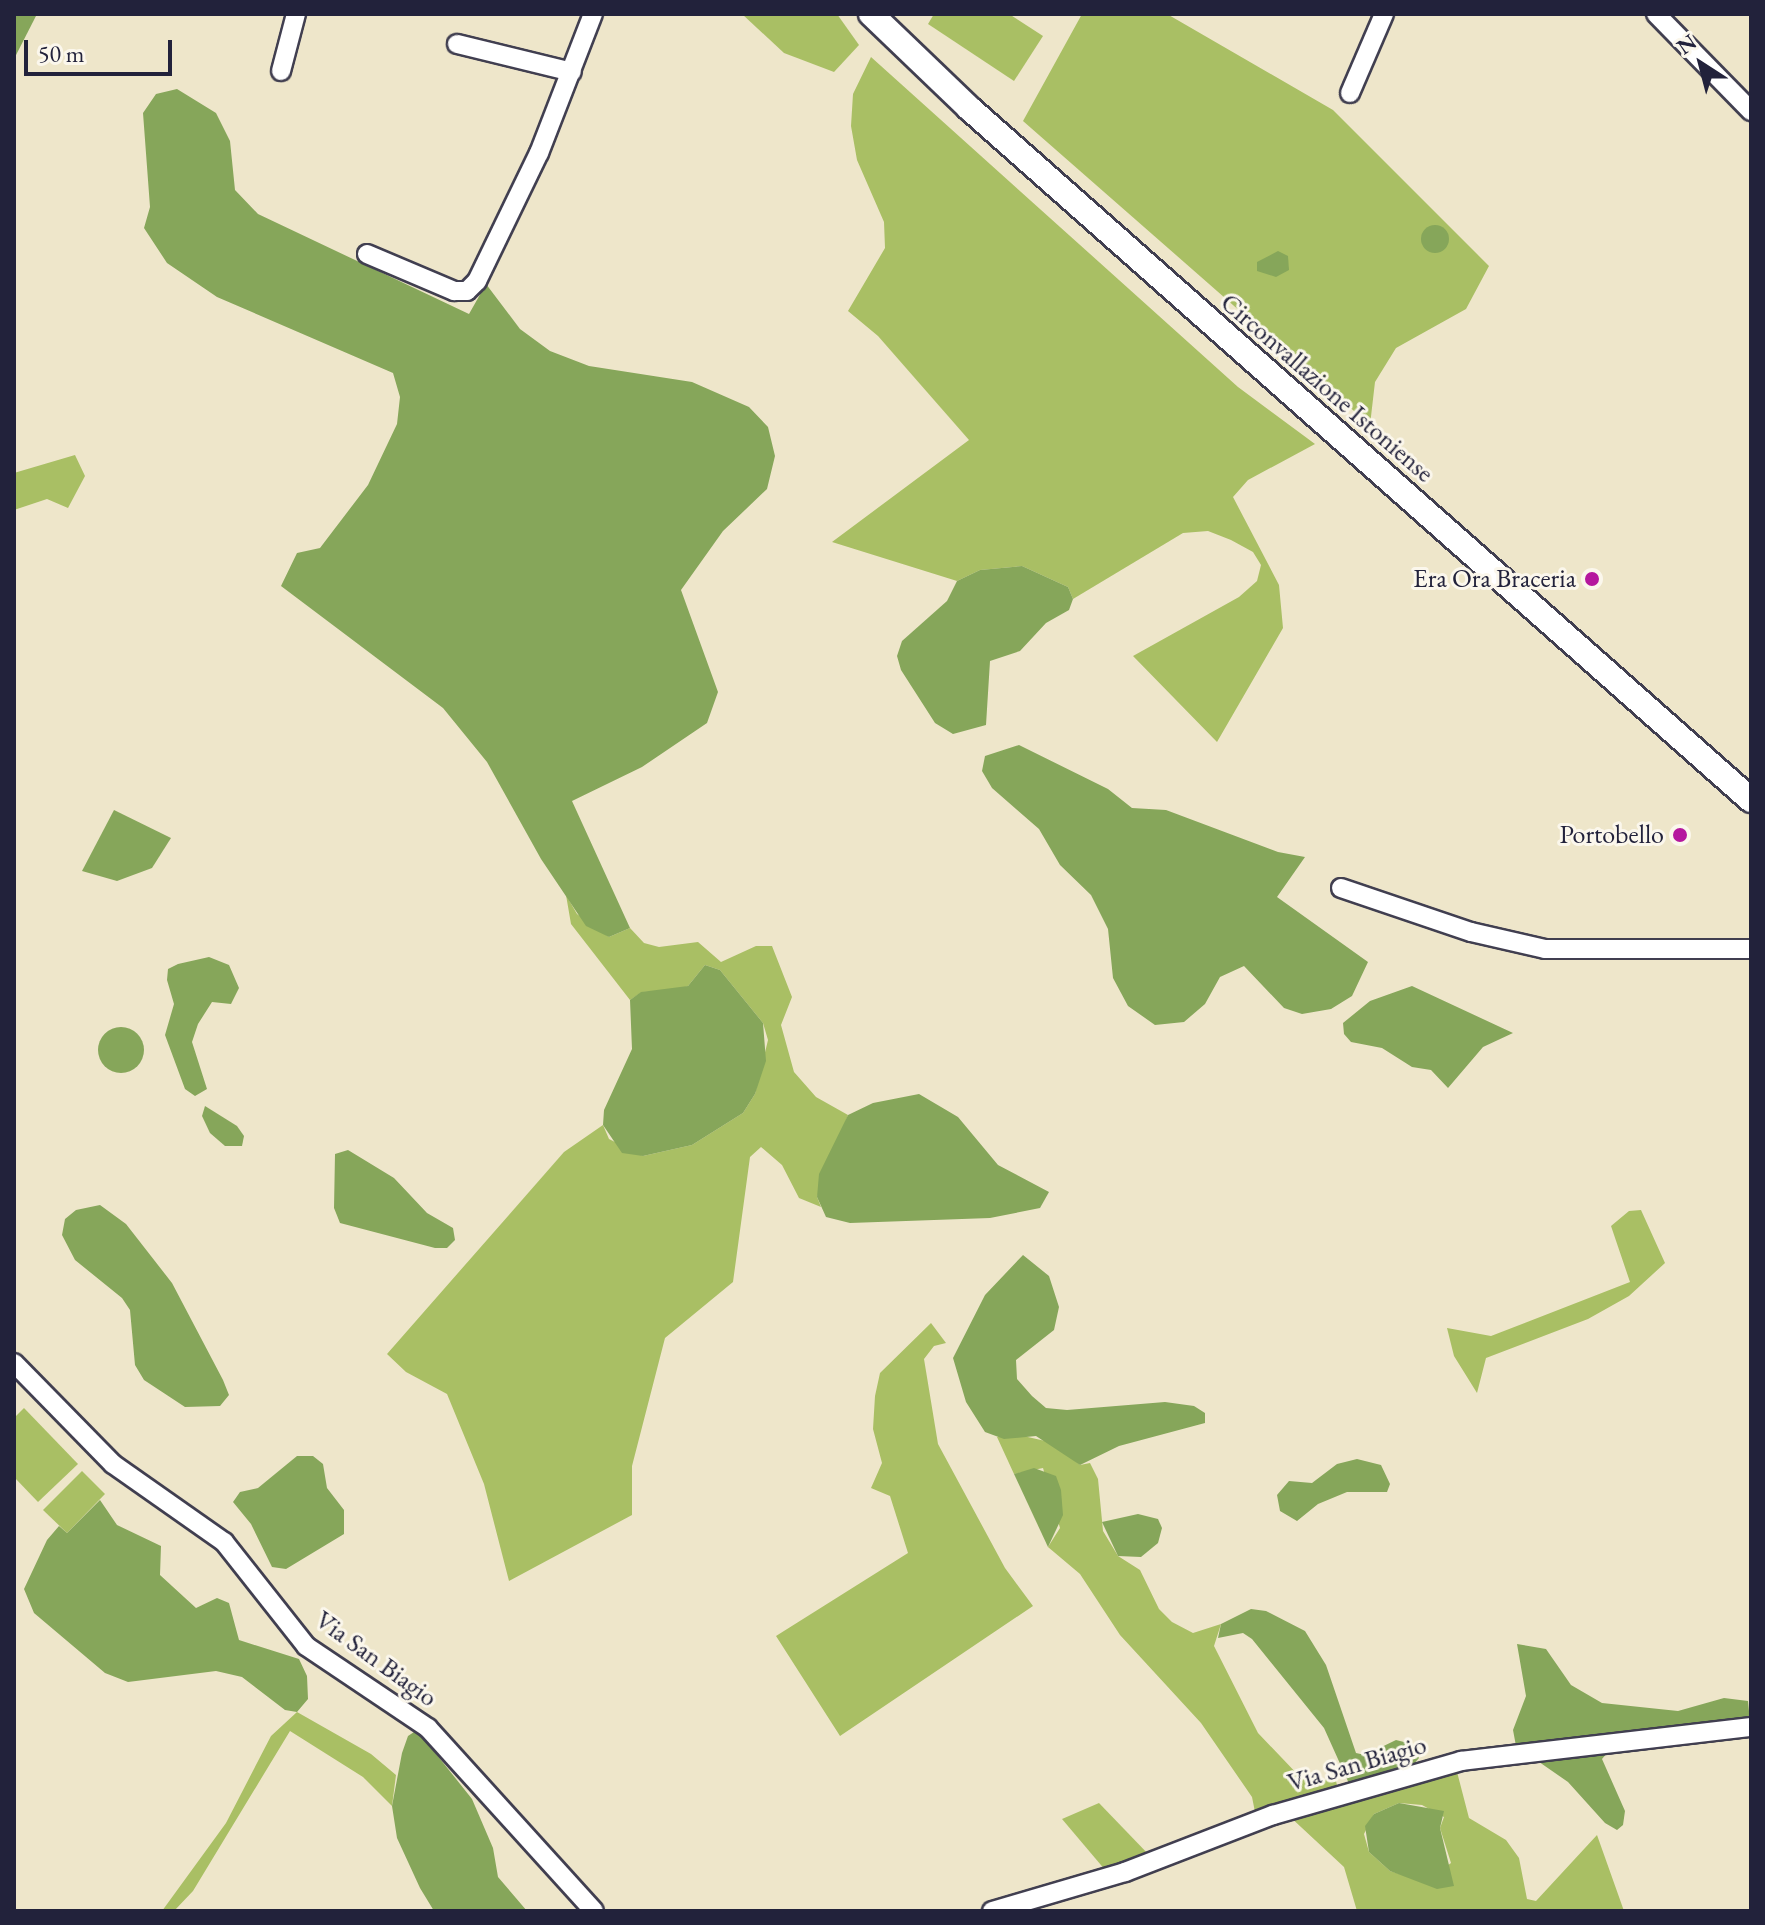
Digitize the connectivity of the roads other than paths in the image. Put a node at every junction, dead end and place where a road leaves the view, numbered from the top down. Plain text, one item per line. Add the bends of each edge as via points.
1 (296, 14) edge
2 (593, 14) edge
3 (871, 14) edge
4 (1384, 14) edge
5 (1656, 14) edge
6 (457, 44) dead end
7 (281, 71) dead end
8 (572, 72) junction
9 (1350, 93) dead end
10 (1751, 111) edge
11 (367, 254) dead end
12 (1751, 800) edge
13 (1341, 888) dead end
14 (1751, 949) edge
15 (14, 1363) edge
16 (1751, 1727) edge
17 (594, 1911) edge
18 (992, 1911) edge

1 - 7 street
2 - 8 street
3 - 12 main road, Circonvallazione Istoniense via 981,118
4 - 9 street
5 - 10 street
6 - 8 street
8 - 11 street via 526,182 477,281 467,291 454,291
13 - 14 street via 1471,932 1545,949
15 - 17 street, Via San Biagio via 113,1464 224,1542 306,1646 428,1728
16 - 18 street, Via San Biagio via 1461,1761 1273,1815 1110,1877

